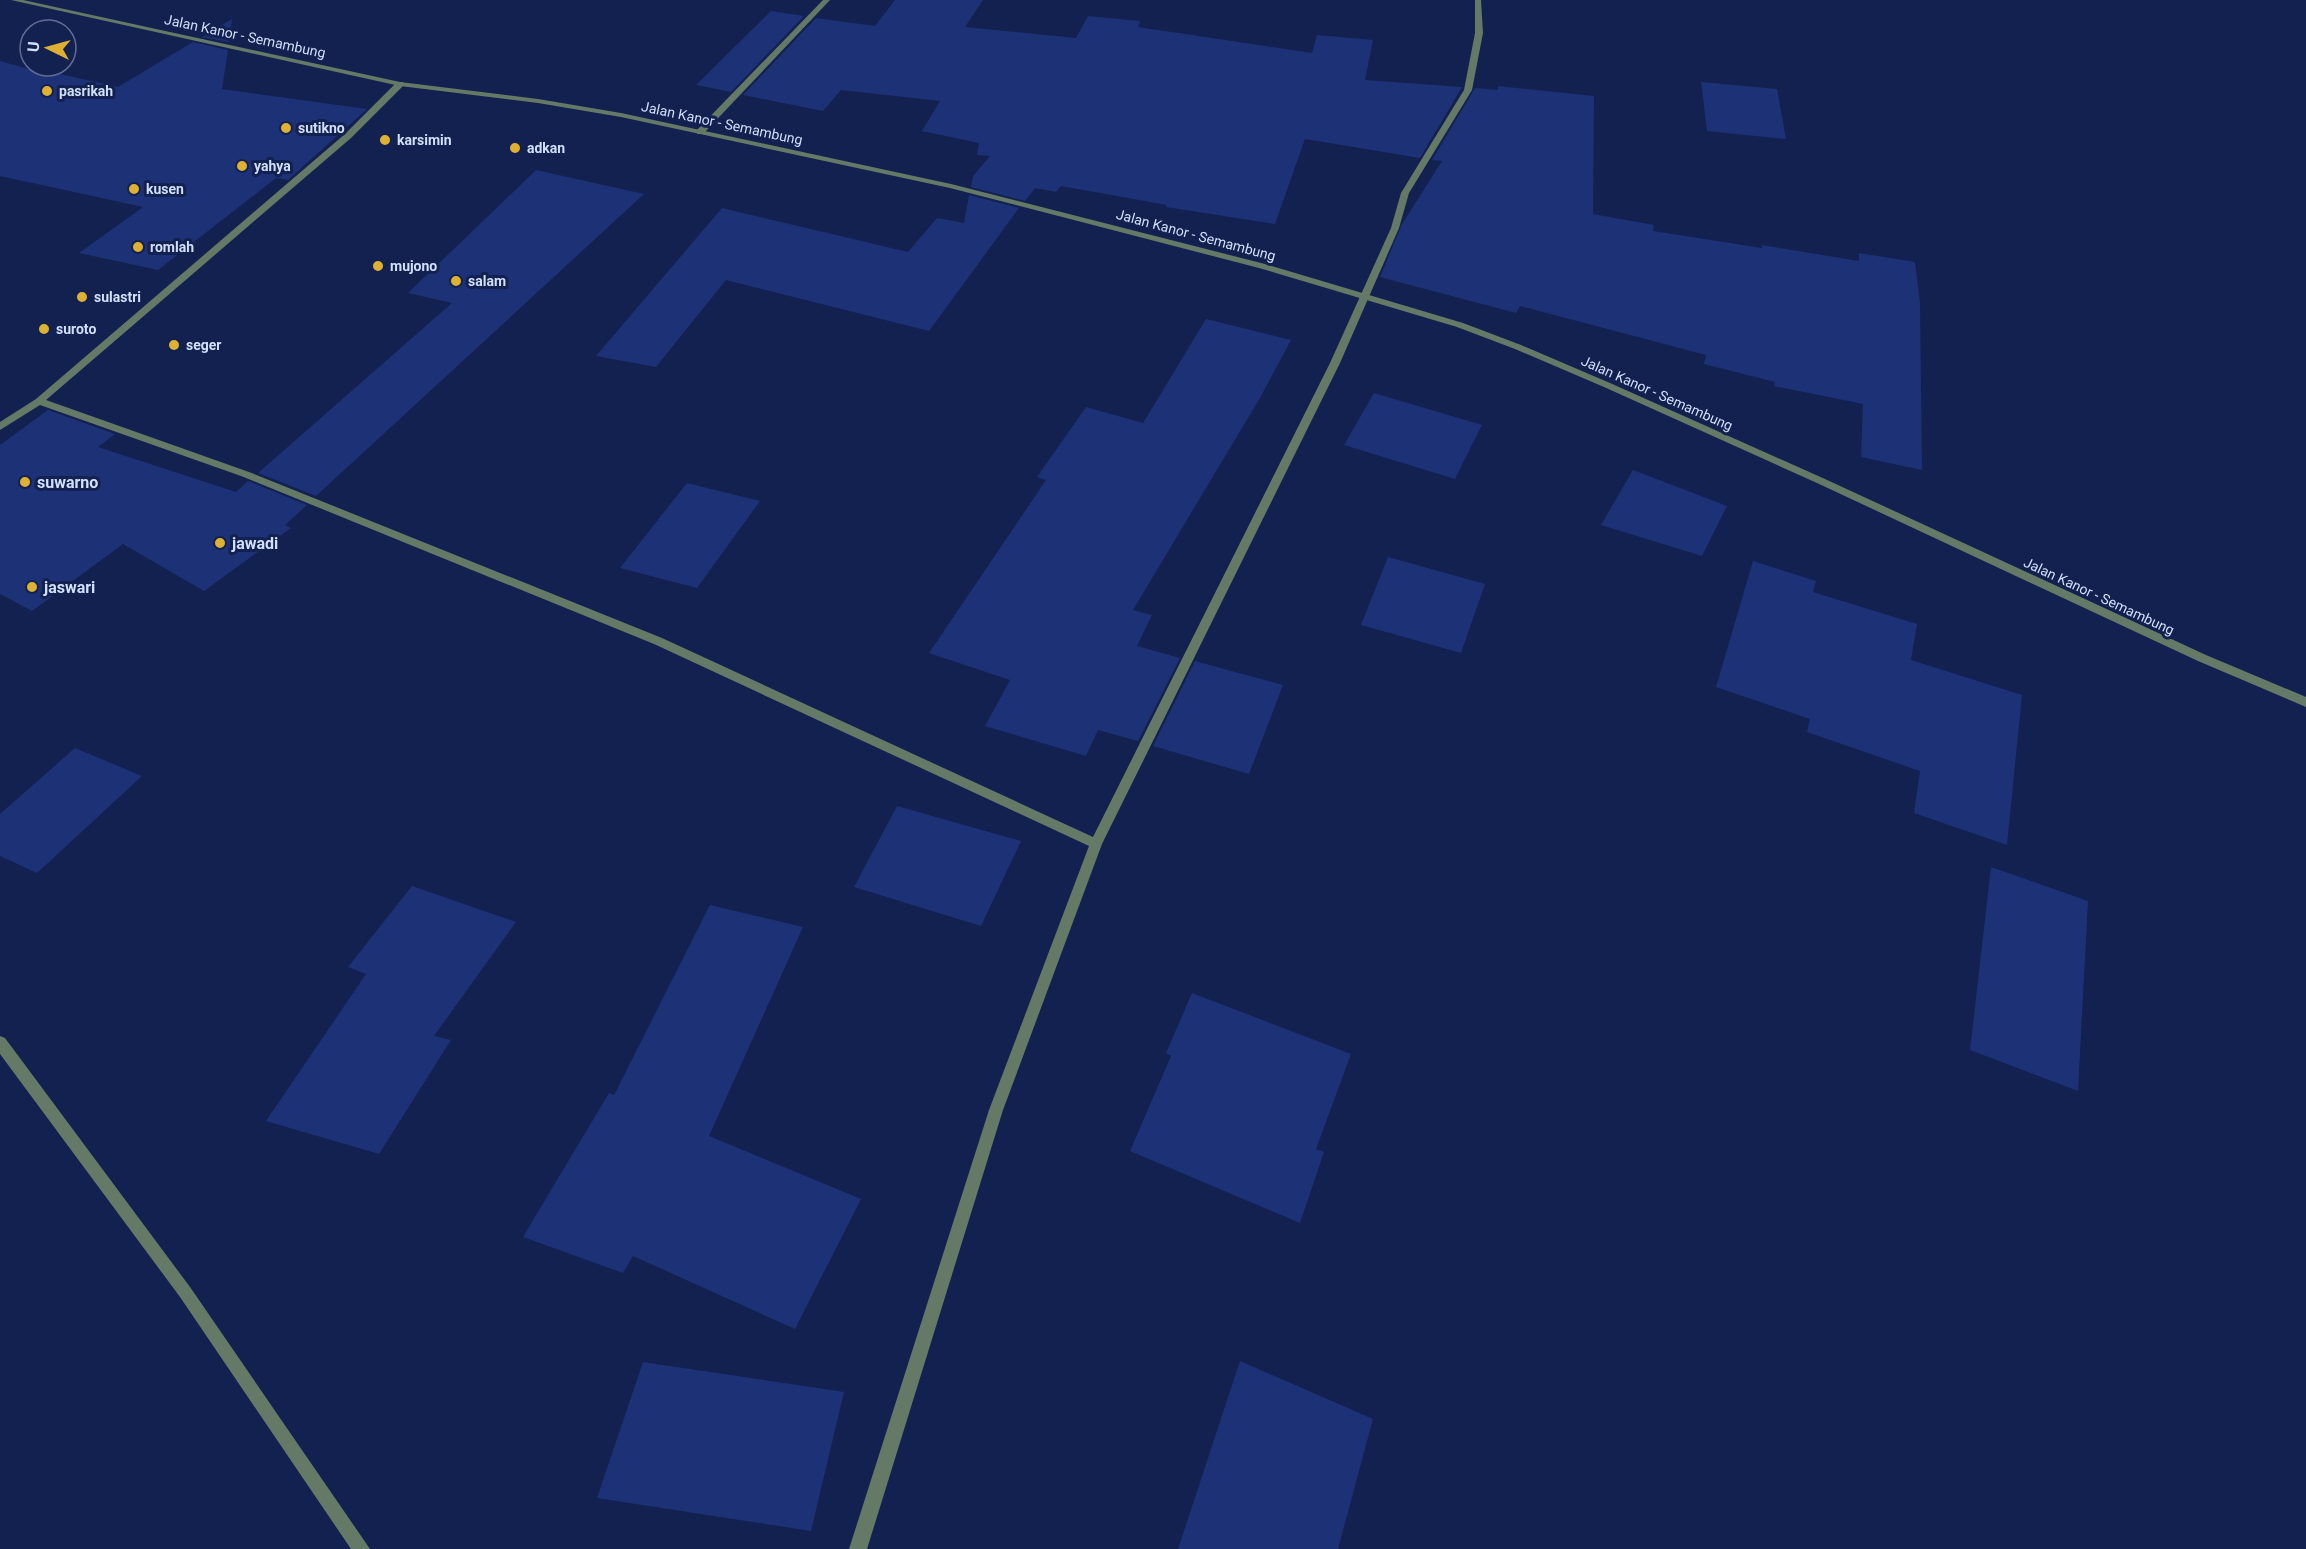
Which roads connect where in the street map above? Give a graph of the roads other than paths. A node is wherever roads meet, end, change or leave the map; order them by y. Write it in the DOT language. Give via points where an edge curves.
graph roads {
  1 [pos="14,0"];
  2 [pos="827,0"];
  3 [pos="1478,0"];
  4 [pos="400,84"];
  5 [pos="700,132"];
  6 [pos="1366,297"];
  7 [pos="39,400"];
  8 [pos="0,427"];
  9 [pos="2306,702"];
  10 [pos="1096,844"];
  11 [pos="0,1043"];
  12 [pos="361,1549"];
  13 [pos="858,1549"];
  1 -- 4 [label="street, Jalan Kanor - Semambung"];
  2 -- 5 [label="street"];
  3 -- 6 [label="street" via="1479,33 1468,90 1405,193"];
  4 -- 5 [label="street, Jalan Kanor - Semambung" via="538,101"];
  4 -- 7 [label="street" via="348,135"];
  5 -- 6 [label="street, Jalan Kanor - Semambung" via="951,186 1262,266"];
  6 -- 9 [label="street, Jalan Kanor - Semambung" via="1460,325 1597,381"];
  6 -- 10 [label="street"];
  7 -- 8 [label="street"];
  7 -- 10 [label="street" via="245,474 658,641"];
  10 -- 13 [label="street" via="996,1110"];
  11 -- 12 [label="street" via="185,1292"];
}
